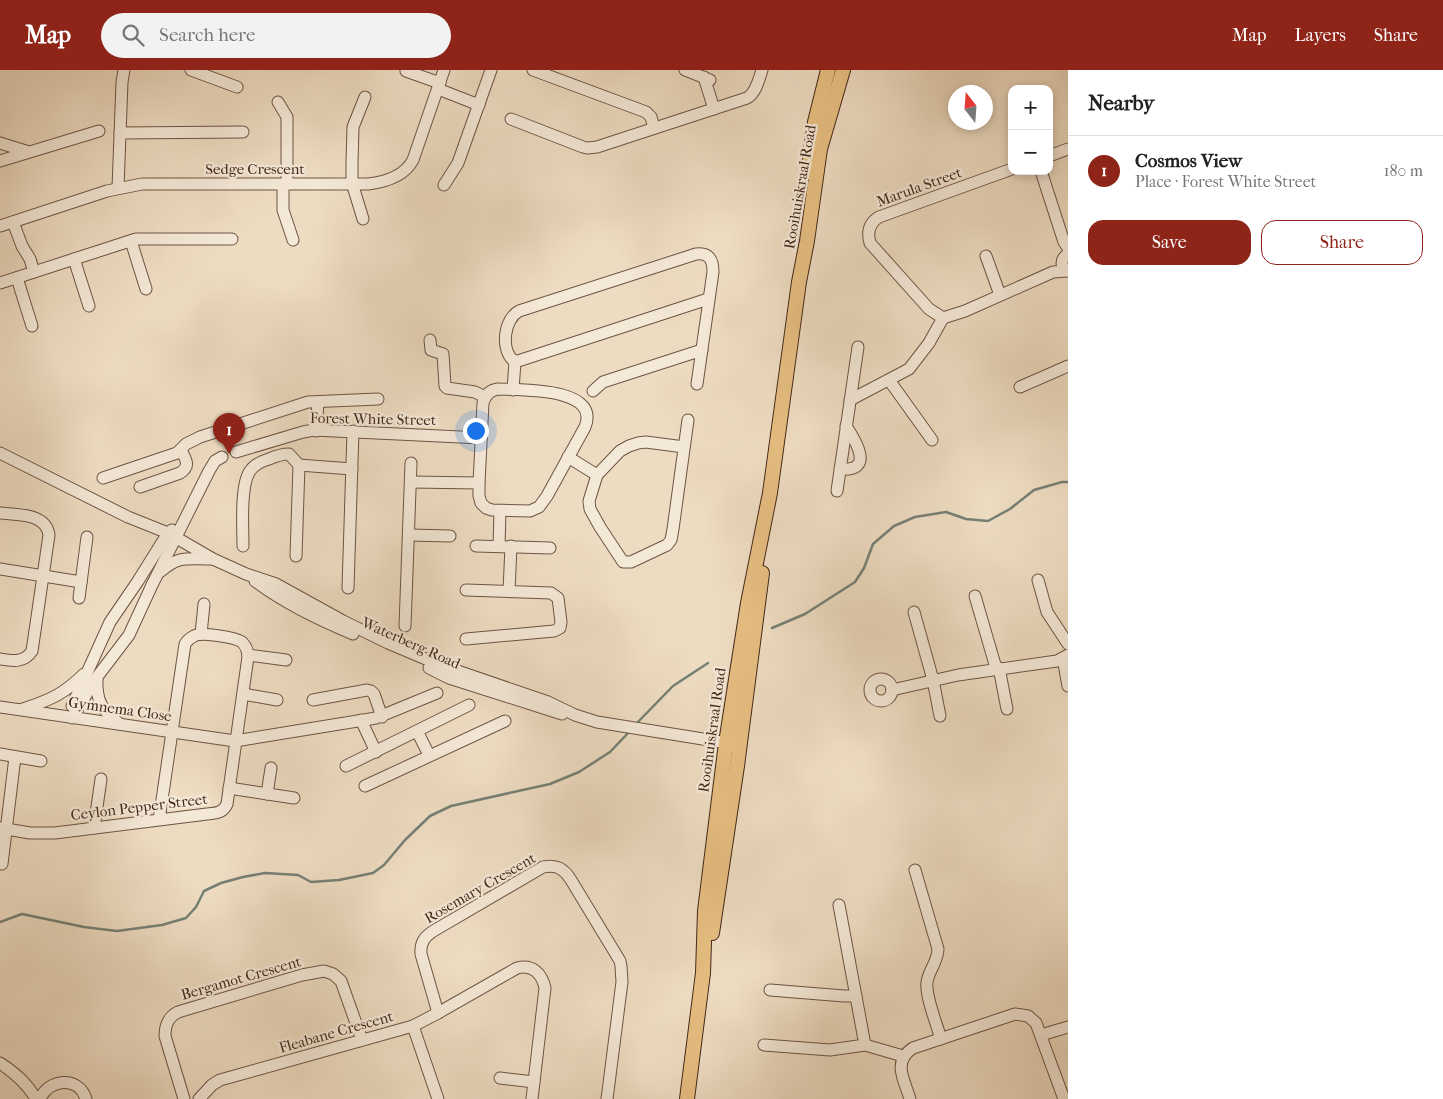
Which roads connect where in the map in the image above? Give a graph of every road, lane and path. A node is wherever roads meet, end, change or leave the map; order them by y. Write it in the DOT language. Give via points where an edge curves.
graph roads {
  1 [pos="124,70"];
  2 [pos="190,70"];
  3 [pos="444,70"];
  4 [pos="491,70"];
  5 [pos="532,70"];
  6 [pos="685,70"];
  7 [pos="762,70"];
  8 [pos="828,70"];
  9 [pos="843,70"];
  10 [pos="406,71"];
  11 [pos="439,86"];
  12 [pos="237,87"];
  13 [pos="365,97"];
  14 [pos="278,102"];
  15 [pos="479,105"];
  16 [pos="714,109"];
  17 [pos="511,119"];
  18 [pos="654,128"];
  19 [pos="99,131"];
  20 [pos="243,132"];
  21 [pos="120,133"];
  22 [pos="0,143"];
  23 [pos="1068,150"];
  24 [pos="29,152"];
  25 [pos="1053,155"];
  26 [pos="0,161"];
  27 [pos="1008,171"];
  28 [pos="1042,175"];
  29 [pos="352,183"];
  30 [pos="285,184"];
  31 [pos="444,185"];
  32 [pos="118,188"];
  33 [pos="364,219"];
  34 [pos="13,222"];
  35 [pos="0,226"];
  36 [pos="232,239"];
  37 [pos="293,240"];
  38 [pos="131,241"];
  39 [pos="986,256"];
  40 [pos="1066,258"];
  41 [pos="74,259"];
  42 [pos="34,272"];
  43 [pos="17,278"];
  44 [pos="799,282"];
  45 [pos="0,283"];
  46 [pos="146,289"];
  47 [pos="1000,295"];
  48 [pos="708,299"];
  49 [pos="89,306"];
  50 [pos="943,318"];
  51 [pos="32,326"];
  52 [pos="430,340"];
  53 [pos="858,347"];
  54 [pos="702,350"];
  55 [pos="515,361"];
  56 [pos="1068,366"];
  57 [pos="889,380"];
  58 [pos="697,384"];
  59 [pos="1020,387"];
  60 [pos="513,390"];
  61 [pos="593,391"];
  62 [pos="485,397"];
  63 [pos="378,399"];
  64 [pos="850,400"];
  65 [pos="318,402"];
  66 [pos="688,420"];
  67 [pos="846,426"];
  68 [pos="316,431"];
  69 [pos="353,432"];
  70 [pos="481,438"];
  71 [pos="932,440"];
  72 [pos="684,447"];
  73 [pos="181,450"];
  74 [pos="236,452"];
  75 [pos="0,453"];
  76 [pos="222,457"];
  77 [pos="568,457"];
  78 [pos="412,463"];
  79 [pos="299,465"];
  80 [pos="352,469"];
  81 [pos="840,469"];
  82 [pos="596,475"];
  83 [pos="103,478"];
  84 [pos="411,482"];
  85 [pos="479,483"];
  86 [pos="140,487"];
  87 [pos="837,491"];
  88 [pos="770,493"];
  89 [pos="500,511"];
  90 [pos="0,513"];
  91 [pos="409,534"];
  92 [pos="172,535"];
  93 [pos="450,536"];
  94 [pos="87,537"];
  95 [pos="243,546"];
  96 [pos="476,546"];
  97 [pos="505,546"];
  98 [pos="550,548"];
  99 [pos="296,556"];
  100 [pos="213,559"];
  101 [pos="0,570"];
  102 [pos="159,573"];
  103 [pos="44,576"];
  104 [pos="1038,580"];
  105 [pos="81,582"];
  106 [pos="348,588"];
  107 [pos="466,590"];
  108 [pos="509,591"];
  109 [pos="975,596"];
  110 [pos="79,598"];
  111 [pos="123,603"];
  112 [pos="204,604"];
  113 [pos="140,611"];
  114 [pos="914,612"];
  115 [pos="405,626"];
  116 [pos="201,634"];
  117 [pos="466,639"];
  118 [pos="1068,644"];
  119 [pos="248,655"];
  120 [pos="1065,657"];
  121 [pos="0,659"];
  122 [pos="286,660"];
  123 [pos="998,668"];
  124 [pos="93,673"];
  125 [pos="933,680"];
  126 [pos="1068,686"];
  127 [pos="892,690"];
  128 [pos="437,693"];
  129 [pos="243,694"];
  130 [pos="277,700"];
  131 [pos="314,700"];
  132 [pos="469,705"];
  133 [pos="0,707"];
  134 [pos="1007,709"];
  135 [pos="19,710"];
  136 [pos="940,716"];
  137 [pos="69,717"];
  138 [pos="382,717"];
  139 [pos="361,720"];
  140 [pos="505,721"];
  141 [pos="121,725"];
  142 [pos="417,731"];
  143 [pos="172,732"];
  144 [pos="235,741"];
  145 [pos="726,743"];
  146 [pos="740,745"];
  147 [pos="376,752"];
  148 [pos="0,754"];
  149 [pos="429,756"];
  150 [pos="15,757"];
  151 [pos="41,760"];
  152 [pos="346,766"];
  153 [pos="271,768"];
  154 [pos="101,779"];
  155 [pos="364,786"];
  156 [pos="229,788"];
  157 [pos="267,794"];
  158 [pos="294,798"];
  159 [pos="159,820"];
  160 [pos="94,828"];
  161 [pos="3,829"];
  162 [pos="2,864"];
  163 [pos="915,870"];
  164 [pos="838,905"];
  165 [pos="703,973"];
  166 [pos="770,990"];
  167 [pos="856,996"];
  168 [pos="438,1013"];
  169 [pos="413,1026"];
  170 [pos="1068,1027"];
  171 [pos="1041,1035"];
  172 [pos="941,1038"];
  173 [pos="362,1040"];
  174 [pos="764,1045"];
  175 [pos="864,1045"];
  176 [pos="903,1056"];
  177 [pos="0,1063"];
  178 [pos="18,1076"];
  179 [pos="500,1078"];
  180 [pos="534,1082"];
  181 [pos="50,1086"];
  182 [pos="36,1099"];
  183 [pos="40,1099"];
  184 [pos="86,1099"];
  185 [pos="184,1099"];
  186 [pos="199,1099"];
  187 [pos="438,1099"];
  188 [pos="532,1099"];
  189 [pos="607,1099"];
  190 [pos="687,1099"];
  191 [pos="910,1099"];
  192 [pos="1064,1099"];
  1 -- 21 [label="street"];
  2 -- 12 [label="street"];
  3 -- 11 [label="street, Sedge Crescent"];
  4 -- 15 [label="street"];
  5 -- 18 [label="street" via="646,112"];
  6 -- 16 [label="street" via="707,79"];
  7 -- 16 [label="street" via="751,96"];
  8 -- 44 [label="main road, Rooihuiskraal Road" via="811,146"];
  9 -- 44 [label="main road, Rooihuiskraal Road" via="820,149"];
  10 -- 11 [label="street"];
  11 -- 15 [label="street"];
  11 -- 29 [label="street, Sedge Crescent" via="408,168 382,182"];
  13 -- 29 [label="street" via="352,129"];
  14 -- 30 [label="street" via="286,117"];
  15 -- 31 [label="street" via="458,163"];
  16 -- 18 [label="street"];
  17 -- 18 [label="street" via="587,148"];
  19 -- 24 [label="street"];
  20 -- 21 [label="street"];
  21 -- 32 [label="street"];
  22 -- 24 [label="street"];
  23 -- 25 [label="street"];
  24 -- 26 [label="street"];
  27 -- 50 [label="street, Marula Street" via="879,217 870,226 869,240 875,250 930,309"];
  28 -- 40 [label="street"];
  29 -- 30 [label="street, Sedge Crescent"];
  29 -- 33 [label="street"];
  30 -- 32 [label="street, Sedge Crescent" via="146,184"];
  30 -- 37 [label="street" via="283,213"];
  32 -- 34 [label="street, Sedge Crescent"];
  34 -- 35 [label="street, Sedge Crescent"];
  34 -- 42 [label="street"];
  36 -- 38 [label="street" via="147,238"];
  38 -- 41 [label="street"];
  38 -- 46 [label="street"];
  39 -- 47 [label="street"];
  40 -- 47 [label="street" via="1053,272"];
  41 -- 42 [label="street"];
  41 -- 49 [label="street"];
  42 -- 43 [label="street"];
  43 -- 45 [label="street"];
  43 -- 51 [label="street"];
  44 -- 88 [label="main road, Rooihuiskraal Road"];
  47 -- 50 [label="street" via="955,316"];
  48 -- 54 [label="street"];
  48 -- 55 [label="street"];
  48 -- 55 [label="street" via="712,261 706,254 696,254 516,312 510,319 505,338 509,357"];
  50 -- 57 [label="street" via="911,367"];
  52 -- 62 [label="street" via="431,350 443,354 445,386"];
  53 -- 64 [label="street"];
  54 -- 58 [label="street"];
  54 -- 61 [label="street" via="603,382"];
  55 -- 60 [label="street"];
  56 -- 59 [label="street"];
  57 -- 64 [label="street"];
  57 -- 71 [label="street"];
  60 -- 62 [label="street" via="495,389"];
  60 -- 77 [label="street" via="559,393 585,409 586,424"];
  62 -- 70 [label="street"];
  63 -- 65 [label="street"];
  64 -- 67 [label="street"];
  65 -- 68 [label="street"];
  65 -- 73 [label="street" via="308,402 200,437"];
  66 -- 72 [label="street"];
  67 -- 81 [label="street"];
  67 -- 81 [label="street" via="859,449 860,460 853,468"];
  68 -- 69 [label="street, Forest White Street"];
  68 -- 74 [label="street, Forest White Street"];
  69 -- 70 [label="street, Forest White Street"];
  69 -- 80 [label="street"];
  70 -- 85 [label="street"];
  72 -- 82 [label="street" via="638,443 623,450"];
  72 -- 82 [label="street" via="670,542 628,562 619,558 590,509"];
  73 -- 83 [label="street"];
  73 -- 86 [label="street" via="187,464 185,470"];
  75 -- 92 [label="street, Waterberg Road" via="128,517"];
  76 -- 92 [label="street" via="215,461 184,520"];
  77 -- 82 [label="street"];
  77 -- 89 [label="street" via="537,509 530,512"];
  78 -- 84 [label="street"];
  79 -- 80 [label="street"];
  79 -- 95 [label="street" via="286,454 260,463 249,472 244,485"];
  79 -- 99 [label="street"];
  80 -- 106 [label="street"];
  81 -- 87 [label="street"];
  84 -- 85 [label="street"];
  84 -- 91 [label="street"];
  85 -- 89 [label="street" via="481,503 486,508"];
  88 -- 145 [label="main road, Rooihuiskraal Road" via="748,603"];
  88 -- 146 [label="main road, Rooihuiskraal Road" via="769,526"];
  89 -- 97 [label="street"];
  90 -- 103 [label="street" via="36,518 47,526 49,535"];
  91 -- 93 [label="street"];
  91 -- 115 [label="street"];
  92 -- 100 [label="street, Waterberg Road"];
  92 -- 102 [label="street"];
  92 -- 111 [label="street"];
  94 -- 105 [label="street"];
  96 -- 97 [label="street"];
  97 -- 98 [label="street"];
  97 -- 108 [label="street"];
  100 -- 102 [label="street" via="176,560"];
  100 -- 145 [label="street, Waterberg Road" via="276,584 416,656 548,702 575,715 618,727"];
  101 -- 103 [label="street"];
  102 -- 113 [label="street"];
  103 -- 105 [label="street"];
  103 -- 121 [label="street" via="32,651 19,660"];
  104 -- 118 [label="street" via="1047,612"];
  105 -- 110 [label="street"];
  107 -- 108 [label="street"];
  108 -- 117 [label="street" via="555,595 559,602 561,625 558,630"];
  109 -- 123 [label="street"];
  111 -- 113 [label="street"];
  111 -- 124 [label="street" via="110,622"];
  112 -- 116 [label="street"];
  113 -- 124 [label="street" via="129,635"];
  114 -- 125 [label="street"];
  116 -- 119 [label="street" via="238,640 246,646"];
  116 -- 143 [label="street" via="189,639 184,649"];
  119 -- 122 [label="street"];
  119 -- 129 [label="street, Ceylon Pepper Street"];
  120 -- 123 [label="street"];
  120 -- 126 [label="street"];
  123 -- 125 [label="street"];
  123 -- 134 [label="street"];
  124 -- 135 [label="street" via="56,697"];
  124 -- 137 [label="street"];
  124 -- 141 [label="street" via="100,703"];
  125 -- 127 [label="street"];
  125 -- 136 [label="street"];
  128 -- 138 [label="street, Gymnema Close"];
  129 -- 130 [label="street"];
  129 -- 144 [label="street, Ceylon Pepper Street"];
  131 -- 138 [label="street" via="371,691"];
  132 -- 142 [label="street"];
  133 -- 135 [label="street, Gymnema Close"];
  135 -- 137 [label="street, Gymnema Close"];
  137 -- 141 [label="street, Gymnema Close"];
  138 -- 139 [label="street, Gymnema Close"];
  139 -- 144 [label="street, Gymnema Close"];
  139 -- 147 [label="street"];
  140 -- 149 [label="street"];
  141 -- 143 [label="street, Gymnema Close"];
  142 -- 147 [label="street"];
  142 -- 149 [label="street"];
  143 -- 144 [label="street, Gymnema Close"];
  143 -- 159 [label="street"];
  144 -- 156 [label="street, Ceylon Pepper Street"];
  145 -- 146 [label="street, Waterberg Road"];
  145 -- 165 [label="main road, Rooihuiskraal Road" via="705,910"];
  146 -- 165 [label="main road, Rooihuiskraal Road" via="726,848"];
  147 -- 152 [label="street"];
  148 -- 150 [label="street"];
  149 -- 155 [label="street"];
  150 -- 151 [label="street"];
  150 -- 161 [label="street"];
  153 -- 157 [label="street"];
  154 -- 160 [label="street"];
  156 -- 157 [label="street"];
  156 -- 159 [label="street, Ceylon Pepper Street" via="227,804 220,812"];
  157 -- 158 [label="street"];
  159 -- 160 [label="street, Ceylon Pepper Street"];
  160 -- 161 [label="street, Ceylon Pepper Street" via="42,834"];
  161 -- 162 [label="street"];
  163 -- 172 [label="street" via="938,949 927,986"];
  164 -- 167 [label="street"];
  165 -- 190 [label="main road, Rooihuiskraal Road"];
  166 -- 167 [label="street"];
  167 -- 175 [label="street"];
  168 -- 169 [label="street"];
  168 -- 180 [label="street" via="517,968 536,970 545,988"];
  168 -- 189 [label="street, Rosemary Crescent" via="421,954 421,945 426,937 543,867 560,868 571,880 620,961 622,982"];
  169 -- 173 [label="street, Fleabane Crescent"];
  169 -- 187 [label="street, Fleabane Crescent"];
  170 -- 171 [label="street"];
  171 -- 172 [label="street" via="1032,1019 1016,1014"];
  171 -- 192 [label="street"];
  172 -- 176 [label="street" via="913,1048"];
  173 -- 185 [label="street, Bergamot Crescent" via="341,981 324,971 178,1012 168,1020 165,1036"];
  173 -- 186 [label="street, Fleabane Crescent" via="220,1080"];
  174 -- 175 [label="street" via="830,1050"];
  175 -- 176 [label="street"];
  176 -- 191 [label="street" via="901,1067"];
  177 -- 178 [label="street"];
  178 -- 181 [label="street" via="31,1083"];
  178 -- 182 [label="street"];
  179 -- 180 [label="street"];
  180 -- 188 [label="street"];
  181 -- 183 [label="street"];
  181 -- 184 [label="street" via="66,1082 73,1084"];
}
